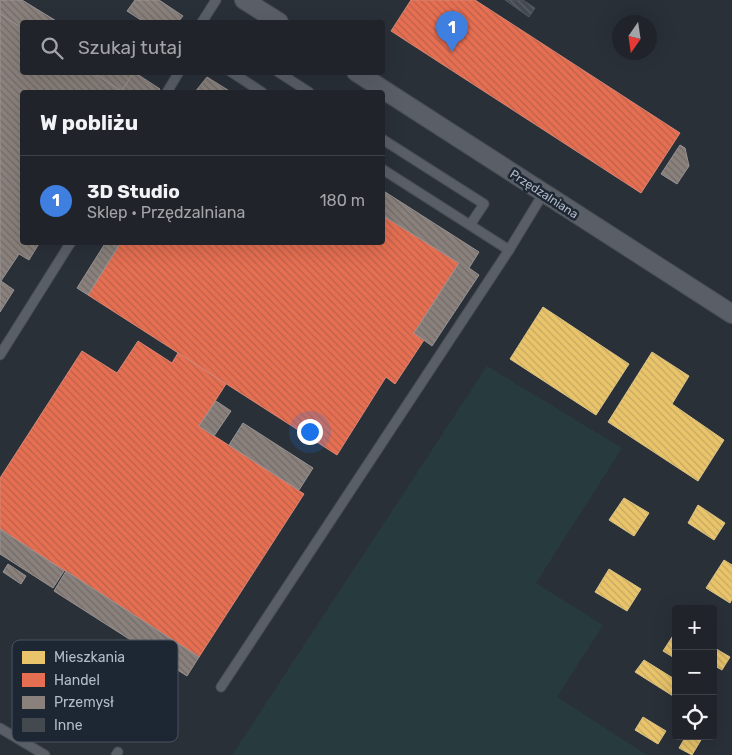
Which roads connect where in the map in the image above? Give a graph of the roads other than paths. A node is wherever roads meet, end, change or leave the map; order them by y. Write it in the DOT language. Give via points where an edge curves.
graph roads {
  1 [pos="216,0"];
  2 [pos="244,0"];
  3 [pos="203,20"];
  4 [pos="276,20"];
  5 [pos="177,75"];
  6 [pos="236,75"];
  7 [pos="283,75"];
  8 [pos="361,75"];
  9 [pos="168,90"];
  10 [pos="259,90"];
  11 [pos="307,90"];
  12 [pos="384,90"];
  13 [pos="385,91"];
  14 [pos="385,141"];
  15 [pos="385,171"];
  16 [pos="543,194"];
  17 [pos="470,225"];
  18 [pos="70,245"];
  19 [pos="509,250"];
  20 [pos="732,314"];
  21 [pos="0,354"];
  22 [pos="221,687"];
  23 [pos="0,728"];
  24 [pos="12,735"];
  25 [pos="23,742"];
  26 [pos="45,755"];
  1 -- 3 [label="lane"];
  2 -- 4 [label="street"];
  5 -- 9 [label="lane"];
  6 -- 10 [label="lane"];
  7 -- 11 [label="lane"];
  8 -- 12 [label="street, Przędzalniana"];
  13 -- 16 [label="street, Przędzalniana"];
  14 -- 17 [label="lane" via="484,204"];
  15 -- 17 [label="lane"];
  16 -- 19 [label="lane"];
  16 -- 20 [label="street, Przędzalniana"];
  17 -- 19 [label="lane"];
  18 -- 21 [label="lane"];
  19 -- 22 [label="lane"];
  23 -- 24 [label="lane"];
  25 -- 26 [label="lane"];
}
